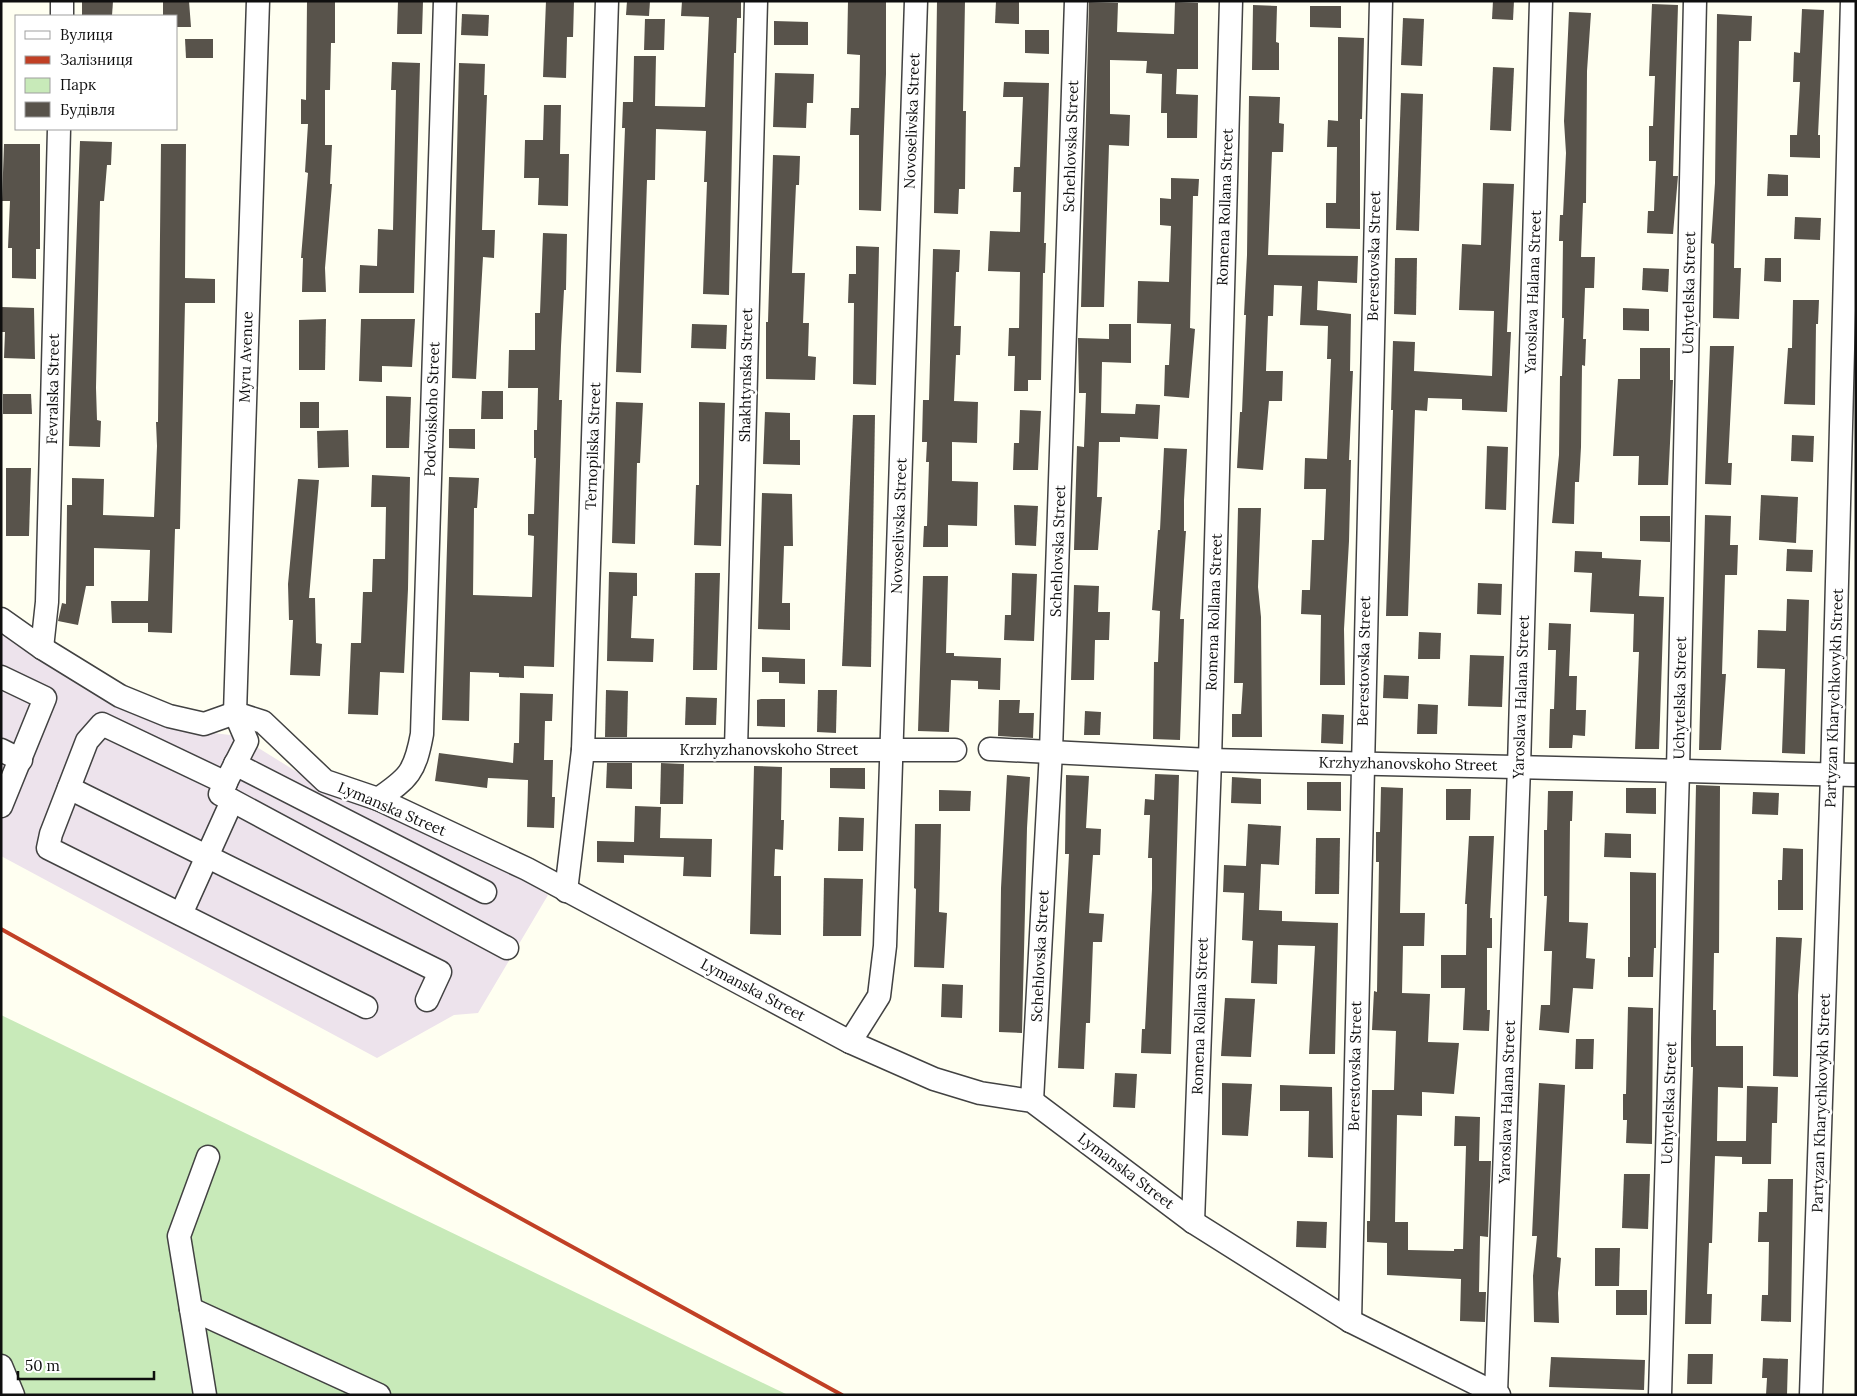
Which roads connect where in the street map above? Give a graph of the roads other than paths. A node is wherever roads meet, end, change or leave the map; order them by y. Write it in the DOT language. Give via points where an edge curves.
graph roads {
  1 [pos="62,1"];
  2 [pos="258,1"];
  3 [pos="445,1"];
  4 [pos="607,1"];
  5 [pos="756,1"];
  6 [pos="916,1"];
  7 [pos="1076,1"];
  8 [pos="1231,1"];
  9 [pos="1381,1"];
  10 [pos="1541,1"];
  11 [pos="1695,1"];
  12 [pos="1852,1"];
  13 [pos="62,15"];
  14 [pos="59,130"];
  15 [pos="1,619"];
  16 [pos="42,648"];
  17 [pos="1,677"];
  18 [pos="235,713"];
  19 [pos="736,749"];
  20 [pos="990,749"];
  21 [pos="1,750"];
  22 [pos="583,750"];
  23 [pos="892,750"];
  24 [pos="955,750"];
  25 [pos="1051,751"];
  26 [pos="21,760"];
  27 [pos="1210,760"];
  28 [pos="1362,763"];
  29 [pos="1519,767"];
  30 [pos="1678,770"];
  31 [pos="1832,775"];
  32 [pos="1856,775"];
  33 [pos="231,783"];
  34 [pos="69,788"];
  35 [pos="378,799"];
  36 [pos="1,806"];
  37 [pos="207,856"];
  38 [pos="566,890"];
  39 [pos="485,892"];
  40 [pos="180,914"];
  41 [pos="507,948"];
  42 [pos="427,1000"];
  43 [pos="366,1007"];
  44 [pos="850,1042"];
  45 [pos="1032,1101"];
  46 [pos="208,1157"];
  47 [pos="1193,1222"];
  48 [pos="191,1309"];
  49 [pos="1350,1321"];
  50 [pos="1,1366"];
  51 [pos="1497,1394"];
  52 [pos="13,1395"];
  53 [pos="205,1395"];
  54 [pos="379,1395"];
  55 [pos="1660,1395"];
  56 [pos="1811,1395"];
  1 -- 13 [label="street"];
  2 -- 18 [label="street, Myru Avenue"];
  3 -- 35 [label="street, Podvoiskoho Street" via="422,734 418,759 405,780"];
  4 -- 22 [label="street, Ternopilska Street"];
  5 -- 19 [label="street, Shakhtynska Street"];
  6 -- 23 [label="street, Novoselivska Street"];
  7 -- 25 [label="street, Schehlovska Street"];
  8 -- 27 [label="street, Romena Rollana Street"];
  9 -- 28 [label="street, Berestovska Street"];
  10 -- 29 [label="street, Yaroslava Halana Street"];
  11 -- 30 [label="street, Uchytelska Street"];
  12 -- 31 [label="street, Partyzan Kharychkovykh Street"];
  14 -- 16 [label="street, Fevralska Street" via="47,602"];
  15 -- 16 [label="street"];
  16 -- 18 [label="street" via="120,696 169,716 204,724"];
  17 -- 26 [label="street" via="46,698"];
  18 -- 33 [label="street" via="246,741"];
  18 -- 35 [label="street, Lymanska Street" via="263,722 325,781"];
  19 -- 22 [label="street, Krzhyzhanovskoho Street"];
  19 -- 23 [label="street, Krzhyzhanovskoho Street"];
  20 -- 25 [label="street, Krzhyzhanovskoho Street"];
  21 -- 26 [label="street"];
  22 -- 38 [label="street, Ternopilska Street"];
  23 -- 24 [label="street, Krzhyzhanovskoho Street"];
  23 -- 44 [label="street, Novoselivska Street" via="879,996"];
  25 -- 27 [label="street, Krzhyzhanovskoho Street"];
  25 -- 45 [label="street, Schehlovska Street"];
  26 -- 36 [label="street"];
  27 -- 28 [label="street, Krzhyzhanovskoho Street"];
  27 -- 47 [label="street, Romena Rollana Street"];
  28 -- 29 [label="street, Krzhyzhanovskoho Street"];
  28 -- 49 [label="street, Berestovska Street"];
  29 -- 30 [label="street, Krzhyzhanovskoho Street"];
  29 -- 51 [label="street, Yaroslava Halana Street"];
  30 -- 31 [label="street, Krzhyzhanovskoho Street"];
  30 -- 55 [label="street, Uchytelska Street"];
  31 -- 32 [label="street, Krzhyzhanovskoho Street"];
  31 -- 56 [label="street, Partyzan Kharychkovykh Street"];
  33 -- 34 [label="street" via="102,724 87,741"];
  33 -- 37 [label="street"];
  33 -- 39 [label="street"];
  33 -- 41 [label="street"];
  34 -- 37 [label="street"];
  34 -- 40 [label="street" via="48,848"];
  35 -- 38 [label="street, Lymanska Street"];
  37 -- 40 [label="street"];
  37 -- 42 [label="street" via="440,972"];
  38 -- 44 [label="street, Lymanska Street"];
  40 -- 43 [label="street"];
  44 -- 45 [label="street, Lymanska Street" via="934,1079 980,1093"];
  45 -- 47 [label="street, Lymanska Street"];
  46 -- 48 [label="street" via="179,1236"];
  47 -- 49 [label="street, Lymanska Street"];
  48 -- 53 [label="street"];
  48 -- 54 [label="street"];
  49 -- 51 [label="street, Lymanska Street"];
  50 -- 52 [label="street"];
}
